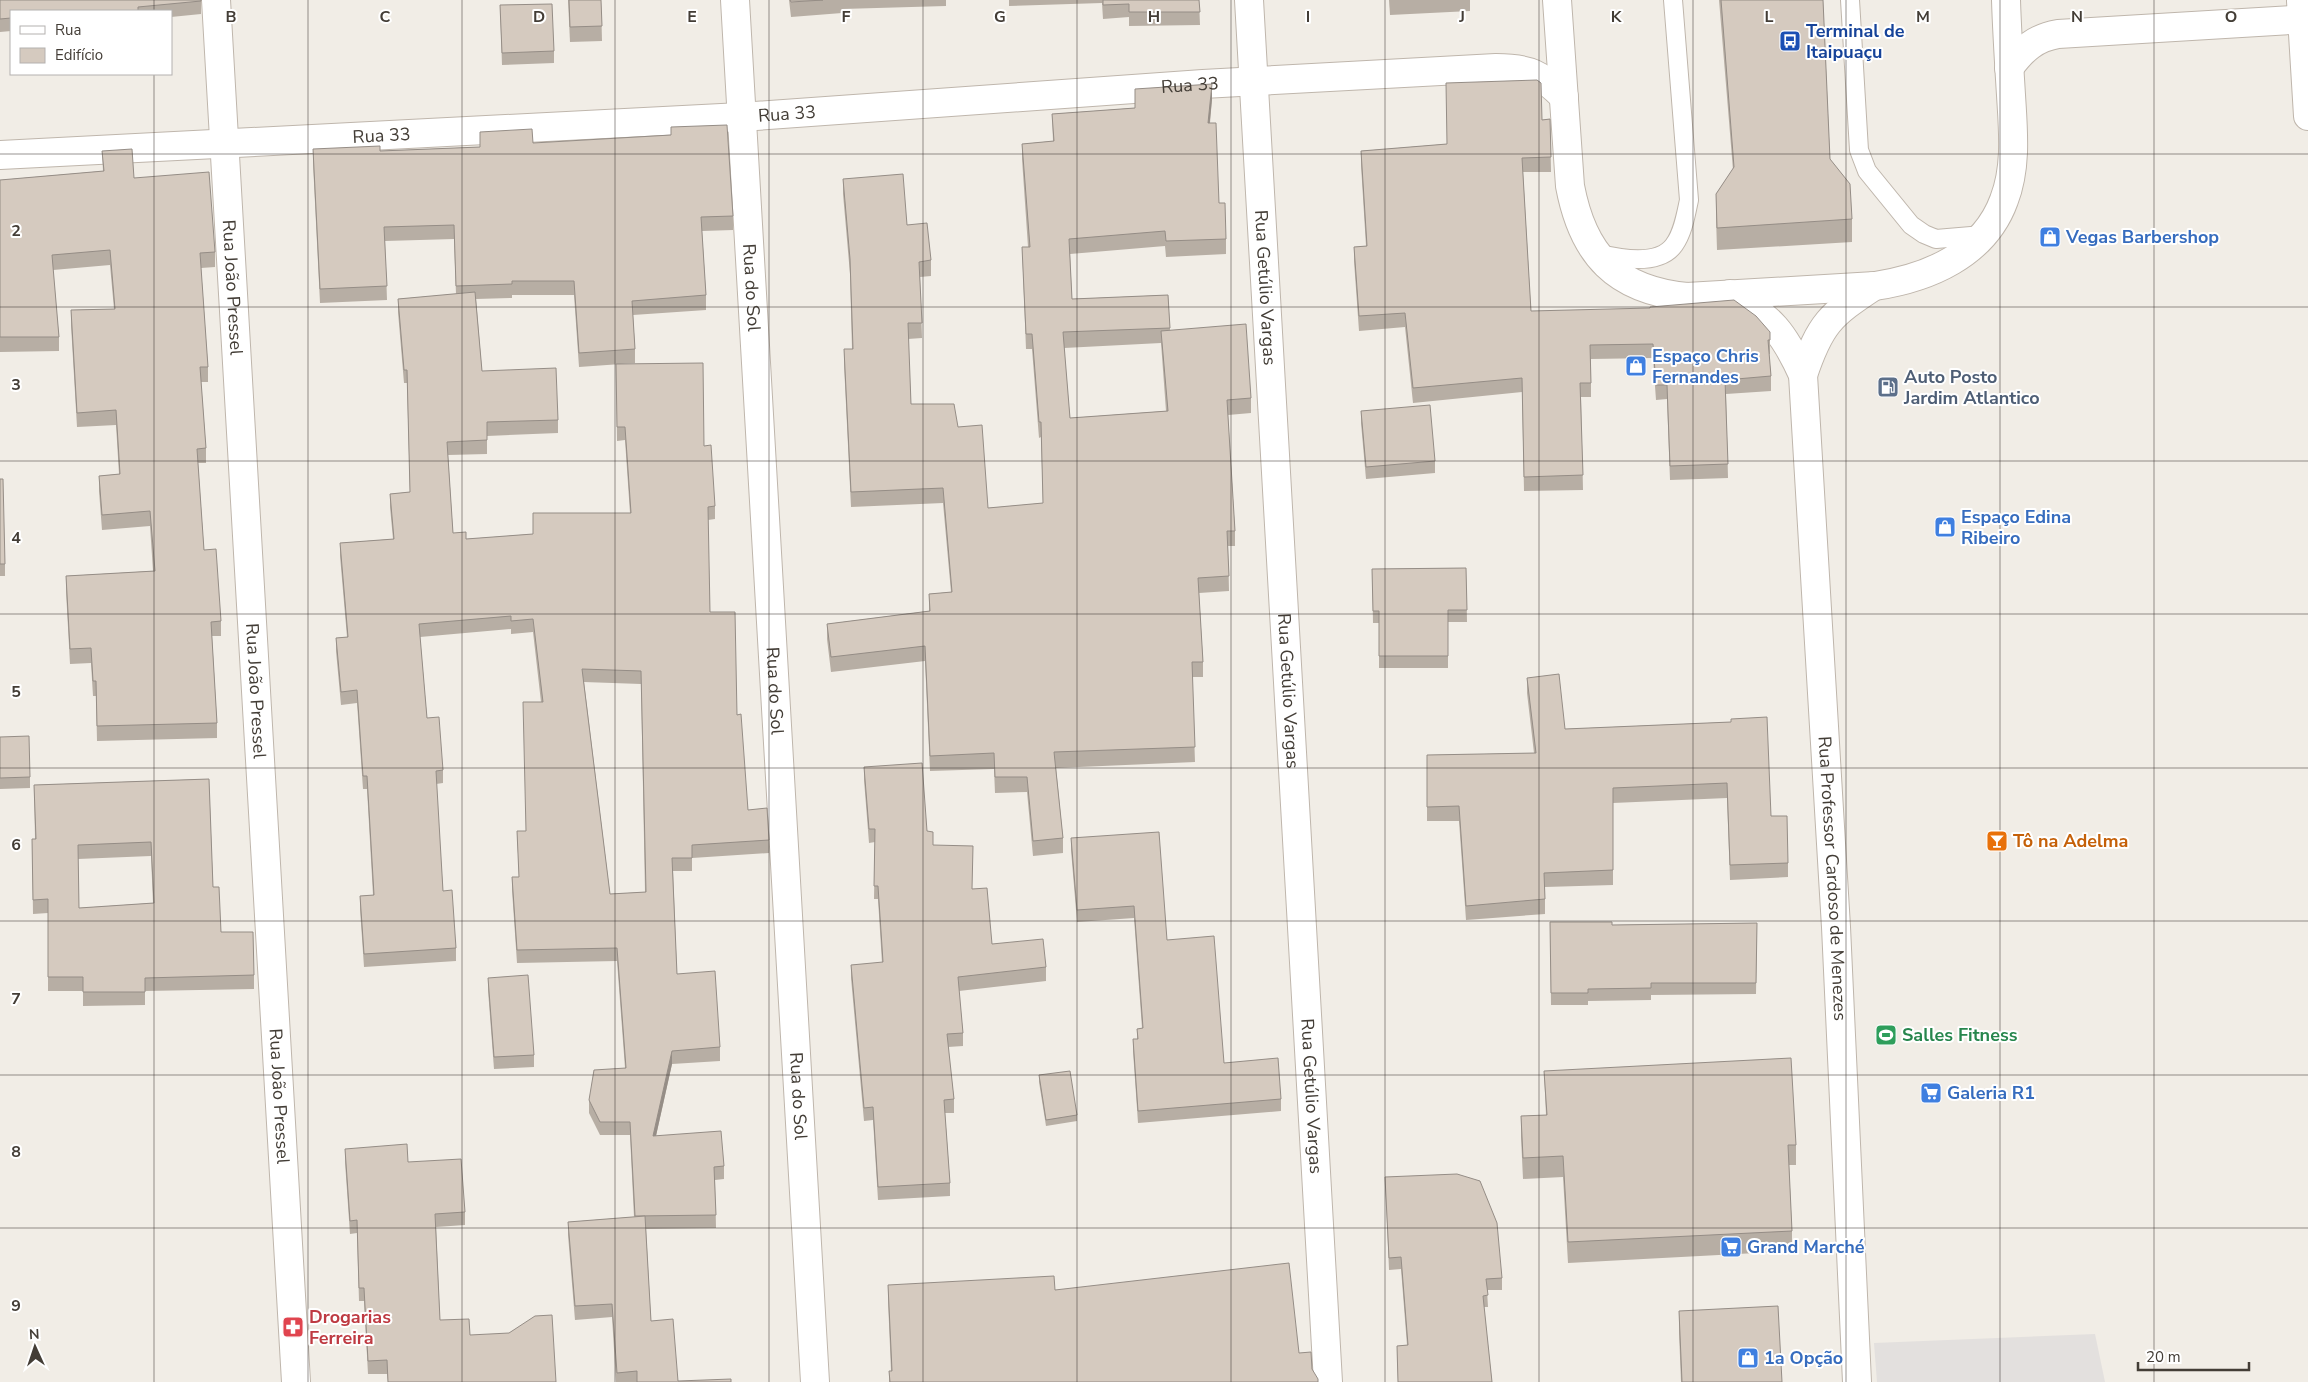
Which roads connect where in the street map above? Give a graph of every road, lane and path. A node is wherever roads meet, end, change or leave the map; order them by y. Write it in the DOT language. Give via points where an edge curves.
graph roads {
  1 [pos="216,0"];
  2 [pos="735,0"];
  3 [pos="1249,0"];
  4 [pos="1557,0"];
  5 [pos="1673,0"];
  6 [pos="1850,0"];
  7 [pos="2006,0"];
  8 [pos="2303,13"];
  9 [pos="2009,68"];
  10 [pos="1254,81"];
  11 [pos="1564,97"];
  12 [pos="2308,116"];
  13 [pos="741,117"];
  14 [pos="225,145"];
  15 [pos="0,155"];
  16 [pos="1983,236"];
  17 [pos="1597,253"];
  18 [pos="1875,286"];
  19 [pos="1730,294"];
  20 [pos="1803,375"];
  21 [pos="296,1382"];
  22 [pos="815,1382"];
  23 [pos="1328,1382"];
  24 [pos="1857,1382"];
  1 -- 14 [label="street, Rua João Pressel"];
  2 -- 13 [label="street, Rua do Sol"];
  3 -- 10 [label="street, Rua Getúlio Vargas"];
  4 -- 11 [label="street"];
  5 -- 17 [label="lane" via="1689,200 1686,217 1674,246 1658,256 1640,260"];
  6 -- 16 [label="lane" via="1858,150 1866,171 1911,225 1924,234 1936,238"];
  7 -- 9 [label="street"];
  8 -- 9 [label="street" via="2044,36 2020,52"];
  8 -- 12 [label="street"];
  9 -- 16 [label="street" via="2013,142 2010,176 2004,201"];
  10 -- 11 [label="street, Rua 33" via="1516,68 1533,72"];
  10 -- 13 [label="street, Rua 33"];
  10 -- 23 [label="street, Rua Getúlio Vargas"];
  11 -- 17 [label="street" via="1570,186 1575,212"];
  13 -- 14 [label="street, Rua 33"];
  13 -- 22 [label="street, Rua do Sol"];
  14 -- 15 [label="street, Rua 33"];
  14 -- 21 [label="street, Rua João Pressel"];
  16 -- 18 [label="street" via="1966,252 1925,275"];
  17 -- 19 [label="street" via="1629,282 1646,290 1687,297"];
  18 -- 19 [label="street"];
  18 -- 20 [label="street, Rua Professor Cardoso de Menezes" via="1845,305 1827,322 1813,345"];
  19 -- 20 [label="street, Rua Professor Cardoso de Menezes" via="1773,324 1790,346"];
  20 -- 24 [label="street, Rua Professor Cardoso de Menezes" via="1836,927"];
}
